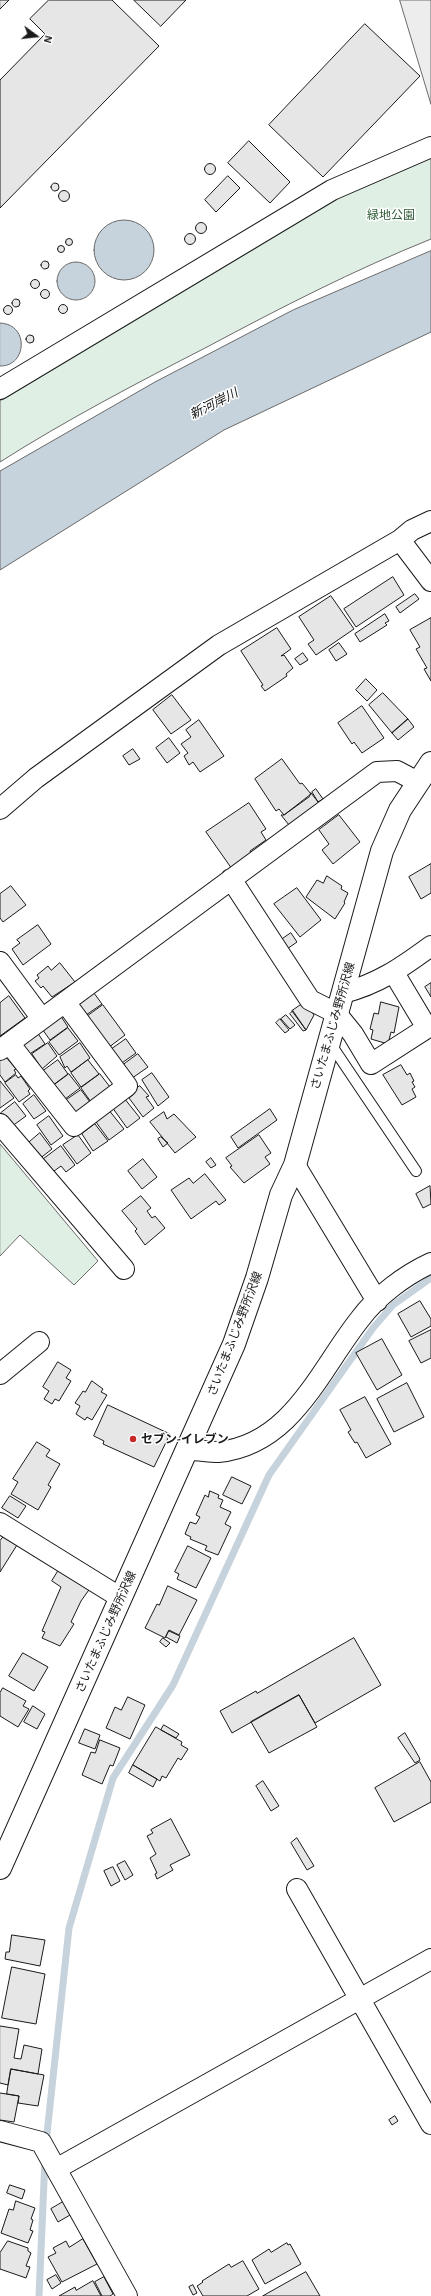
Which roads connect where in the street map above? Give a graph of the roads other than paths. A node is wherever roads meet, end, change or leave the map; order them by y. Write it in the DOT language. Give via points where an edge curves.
graph roads {
  1 [pos="431,147"];
  2 [pos="0,389"];
  3 [pos="431,521"];
  4 [pos="400,540"];
  5 [pos="431,581"];
  6 [pos="431,763"];
  7 [pos="418,782"];
  8 [pos="0,810"];
  9 [pos="232,879"];
  10 [pos="431,946"];
  11 [pos="0,962"];
  12 [pos="394,973"];
  13 [pos="65,1002"];
  14 [pos="339,1003"];
  15 [pos="42,1019"];
  16 [pos="329,1040"];
  17 [pos="5,1046"];
  18 [pos="0,1124"];
  19 [pos="295,1165"];
  20 [pos="416,1171"];
  21 [pos="431,1264"];
  22 [pos="124,1269"];
  23 [pos="377,1301"];
  24 [pos="39,1342"];
  25 [pos="0,1374"];
  26 [pos="188,1450"];
  27 [pos="0,1523"];
  28 [pos="121,1598"];
  29 [pos="0,1868"];
  30 [pos="297,1889"];
  31 [pos="431,1959"];
  32 [pos="361,1997"];
  33 [pos="431,2124"];
  34 [pos="0,2131"];
  35 [pos="56,2169"];
  36 [pos="127,2296"];
  1 -- 2 [label="street" via="332,190"];
  3 -- 4 [label="street" via="412,530"];
  4 -- 5 [label="street"];
  4 -- 8 [label="street" via="219,645 36,778"];
  6 -- 7 [label="main road, さいたまふじみ野所沢線"];
  7 -- 9 [label="street" via="397,771 377,772"];
  7 -- 14 [label="main road, さいたまふじみ野所沢線" via="400,810 382,850"];
  9 -- 13 [label="street"];
  9 -- 14 [label="street" via="310,1000"];
  10 -- 12 [label="street"];
  11 -- 15 [label="street"];
  12 -- 14 [label="street" via="362,988"];
  12 -- 14 [label="street" via="427,1028 371,1064 353,1034"];
  13 -- 15 [label="street"];
  13 -- 17 [label="street" via="127,1086 74,1126"];
  14 -- 16 [label="main road, さいたまふじみ野所沢線"];
  15 -- 17 [label="street"];
  16 -- 19 [label="main road, さいたまふじみ野所沢線"];
  16 -- 20 [label="lane"];
  18 -- 22 [label="street"];
  19 -- 23 [label="street"];
  19 -- 26 [label="main road, さいたまふじみ野所沢線" via="281,1195 257,1278 234,1344"];
  21 -- 23 [label="street" via="415,1271"];
  23 -- 26 [label="street" via="360,1318 301,1405 274,1430 240,1447 218,1452"];
  24 -- 25 [label="street"];
  26 -- 28 [label="main road, さいたまふじみ野所沢線"];
  27 -- 28 [label="street"];
  28 -- 29 [label="main road, さいたまふじみ野所沢線"];
  30 -- 32 [label="street"];
  31 -- 32 [label="street"];
  32 -- 33 [label="street"];
  32 -- 35 [label="street"];
  34 -- 35 [label="street" via="41,2142"];
  35 -- 36 [label="street"];
}
